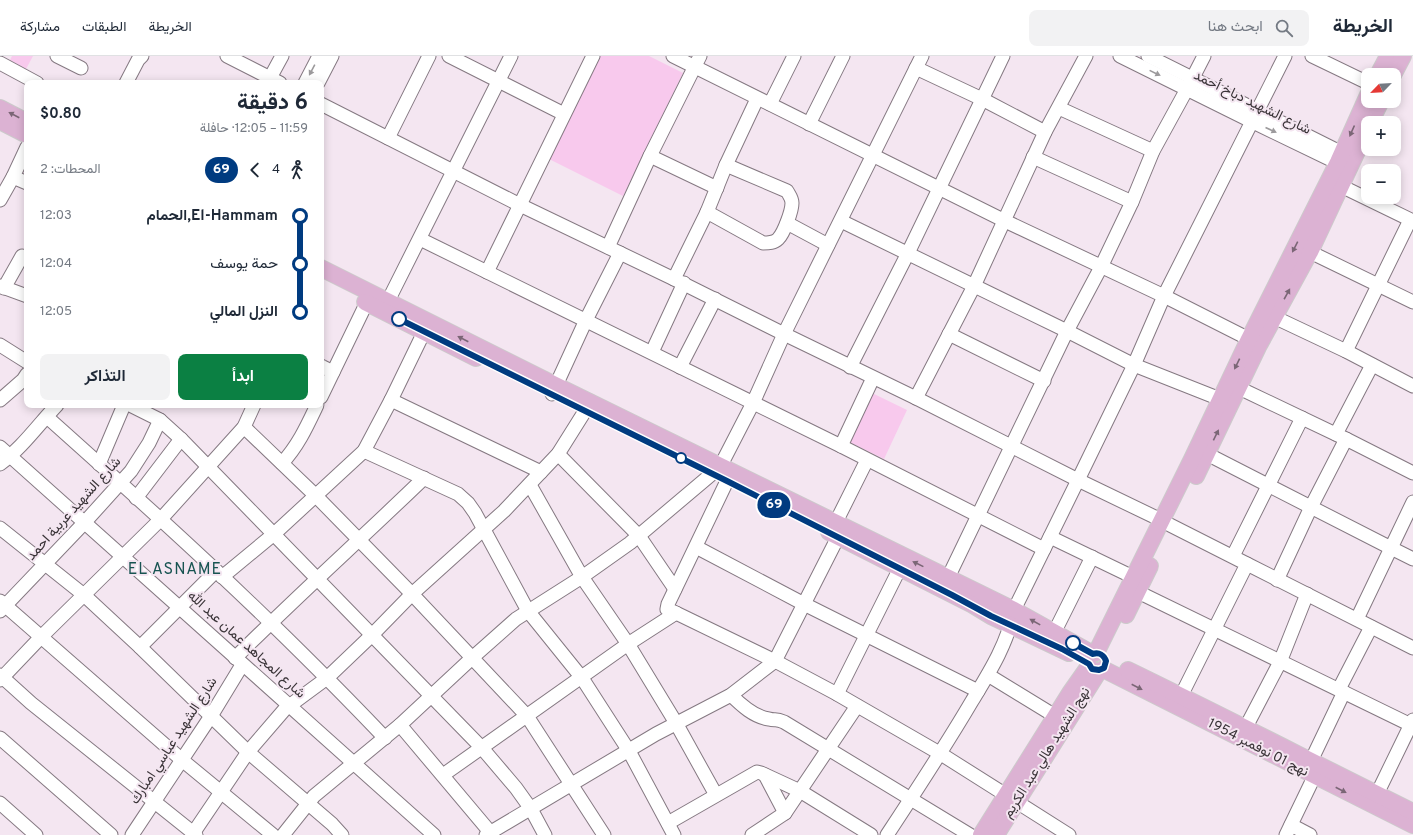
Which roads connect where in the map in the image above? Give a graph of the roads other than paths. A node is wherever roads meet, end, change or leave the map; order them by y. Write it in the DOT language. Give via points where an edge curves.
graph roads {
  1 [pos="57,56"];
  2 [pos="142,56"];
  3 [pos="227,56"];
  4 [pos="282,56"];
  5 [pos="319,56"];
  6 [pos="332,56"];
  7 [pos="429,56"];
  8 [pos="449,56"];
  9 [pos="511,56"];
  10 [pos="593,56"];
  11 [pos="673,56"];
  12 [pos="794,56"];
  13 [pos="843,56"];
  14 [pos="1003,56"];
  15 [pos="1086,56"];
  16 [pos="1120,56"];
  17 [pos="1148,56"];
  18 [pos="1204,56"];
  19 [pos="1285,56"];
  20 [pos="1312,56"];
  21 [pos="1388,56"];
  22 [pos="1403,56"];
  23 [pos="697,62"];
  24 [pos="919,62"];
  25 [pos="0,63"];
  26 [pos="81,68"];
  27 [pos="1382,68"];
  28 [pos="1397,68"];
  29 [pos="267,79"];
  30 [pos="31,80"];
  31 [pos="129,80"];
  32 [pos="307,80"];
  33 [pos="320,80"];
  34 [pos="1361,80"];
  35 [pos="499,81"];
  36 [pos="1190,84"];
  37 [pos="757,98"];
  38 [pos="982,99"];
  39 [pos="770,104"];
  40 [pos="324,106"];
  41 [pos="0,108"];
  42 [pos="1059,108"];
  43 [pos="1364,108"];
  44 [pos="564,114"];
  45 [pos="1255,117"];
  46 [pos="24,120"];
  47 [pos="0,121"];
  48 [pos="809,124"];
  49 [pos="1045,132"];
  50 [pos="24,133"];
  51 [pos="388,138"];
  52 [pos="1361,138"];
  53 [pos="1153,151"];
  54 [pos="24,153"];
  55 [pos="874,155"];
  56 [pos="650,156"];
  57 [pos="1033,157"];
  58 [pos="1346,161"];
  59 [pos="726,165"];
  60 [pos="453,171"];
  61 [pos="13,177"];
  62 [pos="24,182"];
  63 [pos="1341,186"];
  64 [pos="939,187"];
  65 [pos="717,188"];
  66 [pos="0,200"];
  67 [pos="1132,202"];
  68 [pos="520,205"];
  69 [pos="707,212"];
  70 [pos="841,221"];
  71 [pos="1005,221"];
  72 [pos="1411,221"];
  73 [pos="787,223"];
  74 [pos="420,239"];
  75 [pos="828,245"];
  76 [pos="608,247"];
  77 [pos="1310,252"];
  78 [pos="620,253"];
  79 [pos="908,253"];
  80 [pos="24,255"];
  81 [pos="1101,267"];
  82 [pos="324,270"];
  83 [pos="487,272"];
  84 [pos="324,281"];
  85 [pos="679,281"];
  86 [pos="974,286"];
  87 [pos="1379,286"];
  88 [pos="2,287"];
  89 [pos="24,295"];
  90 [pos="1164,296"];
  91 [pos="715,299"];
  92 [pos="366,302"];
  93 [pos="1413,302"];
  94 [pos="386,306"];
  95 [pos="1274,317"];
  96 [pos="586,320"];
  97 [pos="1067,331"];
  98 [pos="424,332"];
  99 [pos="784,334"];
  100 [pos="949,334"];
  101 [pos="1249,339"];
  102 [pos="0,345"];
  103 [pos="1346,351"];
  104 [pos="652,352"];
  105 [pos="24,360"];
  106 [pos="1134,365"];
  107 [pos="1372,366"];
  108 [pos="680,367"];
  109 [pos="850,367"];
  110 [pos="324,368"];
  111 [pos="333,372"];
  112 [pos="24,378"];
  113 [pos="873,378"];
  114 [pos="1044,381"];
  115 [pos="1413,386"];
  116 [pos="1239,388"];
  117 [pos="553,390"];
  118 [pos="324,391"];
  119 [pos="916,398"];
  120 [pos="1220,399"];
  121 [pos="0,400"];
  122 [pos="391,400"];
  123 [pos="753,403"];
  124 [pos="587,406"];
  125 [pos="54,408"];
  126 [pos="123,408"];
  127 [pos="136,408"];
  128 [pos="253,408"];
  129 [pos="316,408"];
  130 [pos="47,417"];
  131 [pos="1302,418"];
  132 [pos="160,420"];
  133 [pos="244,427"];
  134 [pos="1341,436"];
  135 [pos="181,439"];
  136 [pos="841,446"];
  137 [pos="0,447"];
  138 [pos="1012,447"];
  139 [pos="364,451"];
  140 [pos="558,454"];
  141 [pos="1207,454"];
  142 [pos="867,460"];
  143 [pos="5,461"];
  144 [pos="282,463"];
  145 [pos="99,464"];
  146 [pos="208,467"];
  147 [pos="716,470"];
  148 [pos="541,472"];
  149 [pos="1413,472"];
  150 [pos="424,478"];
  151 [pos="1078,480"];
  152 [pos="727,481"];
  153 [pos="120,483"];
  154 [pos="530,485"];
  155 [pos="1268,485"];
  156 [pos="316,496"];
  157 [pos="136,498"];
  158 [pos="1413,502"];
  159 [pos="1311,507"];
  160 [pos="979,516"];
  161 [pos="161,519"];
  162 [pos="85,522"];
  163 [pos="1166,523"];
  164 [pos="0,528"];
  165 [pos="483,530"];
  166 [pos="834,531"];
  167 [pos="274,534"];
  168 [pos="639,536"];
  169 [pos="1050,537"];
  170 [pos="359,541"];
  171 [pos="696,547"];
  172 [pos="1392,548"];
  173 [pos="1044,549"];
  174 [pos="123,556"];
  175 [pos="1233,556"];
  176 [pos="1092,557"];
  177 [pos="1413,559"];
  178 [pos="46,564"];
  179 [pos="1247,564"];
  180 [pos="900,568"];
  181 [pos="219,574"];
  182 [pos="582,577"];
  183 [pos="1133,577"];
  184 [pos="318,578"];
  185 [pos="1277,580"];
  186 [pos="945,584"];
  187 [pos="675,589"];
  188 [pos="1138,592"];
  189 [pos="412,594"];
  190 [pos="1307,594"];
  191 [pos="84,595"];
  192 [pos="804,604"];
  193 [pos="2,606"];
  194 [pos="181,607"];
  195 [pos="528,611"];
  196 [pos="676,613"];
  197 [pos="1012,618"];
  198 [pos="1357,619"];
  199 [pos="271,623"];
  200 [pos="1371,626"];
  201 [pos="1214,630"];
  202 [pos="1054,633"];
  203 [pos="372,635"];
  204 [pos="867,636"];
  205 [pos="41,637"];
  206 [pos="628,644"];
  207 [pos="140,647"];
  208 [pos="1413,648"];
  209 [pos="472,658"];
  210 [pos="239,661"];
  211 [pos="776,661"];
  212 [pos="1097,662"];
  213 [pos="1280,662"];
  214 [pos="988,675"];
  215 [pos="1,677"];
  216 [pos="327,678"];
  217 [pos="582,678"];
  218 [pos="1342,690"];
  219 [pos="978,691"];
  220 [pos="837,694"];
  221 [pos="731,695"];
  222 [pos="432,696"];
  223 [pos="1181,696"];
  224 [pos="289,705"];
  225 [pos="857,706"];
  226 [pos="211,716"];
  227 [pos="527,716"];
  228 [pos="1055,716"];
  229 [pos="676,723"];
  230 [pos="1412,724"];
  231 [pos="400,725"];
  232 [pos="1246,727"];
  233 [pos="0,738"];
  234 [pos="385,738"];
  235 [pos="482,748"];
  236 [pos="830,749"];
  237 [pos="629,751"];
  238 [pos="248,752"];
  239 [pos="941,754"];
  240 [pos="1285,755"];
  241 [pos="182,760"];
  242 [pos="354,763"];
  243 [pos="1312,769"];
  244 [pos="443,774"];
  245 [pos="765,775"];
  246 [pos="572,785"];
  247 [pos="800,791"];
  248 [pos="220,792"];
  249 [pos="1377,794"];
  250 [pos="716,795"];
  251 [pos="911,799"];
  252 [pos="1011,799"];
  253 [pos="154,802"];
  254 [pos="0,803"];
  255 [pos="308,804"];
  256 [pos="531,809"];
  257 [pos="1413,812"];
  258 [pos="785,813"];
  259 [pos="668,823"];
  260 [pos="1413,825"];
  261 [pos="1288,830"];
  262 [pos="762,833"];
  263 [pos="194,834"];
  264 [pos="488,834"];
  265 [pos="36,835"];
  266 [pos="112,835"];
  267 [pos="132,835"];
  268 [pos="273,835"];
  269 [pos="283,835"];
  270 [pos="342,835"];
  271 [pos="434,835"];
  272 [pos="545,835"];
  273 [pos="604,835"];
  274 [pos="674,835"];
  275 [pos="870,835"];
  276 [pos="887,835"];
  277 [pos="970,835"];
  278 [pos="981,835"];
  279 [pos="996,835"];
  280 [pos="1069,835"];
  281 [pos="1310,835"];
  1 -- 26 [label="street"];
  2 -- 31 [label="street"];
  3 -- 29 [label="street"];
  4 -- 29 [label="street"];
  5 -- 32 [label="street, one-way"];
  6 -- 33 [label="street"];
  7 -- 51 [label="street"];
  8 -- 35 [label="street"];
  9 -- 35 [label="street"];
  10 -- 44 [label="street"];
  11 -- 23 [label="street"];
  12 -- 39 [label="street"];
  13 -- 48 [label="street"];
  14 -- 38 [label="street"];
  15 -- 42 [label="street"];
  16 -- 36 [label="street, شارع الشهيد دباخ أحمد, one-way"];
  17 -- 36 [label="street, شارع الشهيد دباخ أحمد"];
  18 -- 36 [label="street"];
  19 -- 45 [label="street"];
  20 -- 34 [label="street"];
  21 -- 27 [label="main road"];
  22 -- 28 [label="main road"];
  23 -- 37 [label="street"];
  23 -- 56 [label="street"];
  24 -- 38 [label="street"];
  24 -- 55 [label="street"];
  25 -- 30 [label="street"];
  35 -- 44 [label="street"];
  35 -- 60 [label="street"];
  36 -- 45 [label="street, شارع الشهيد دباخ أحمد"];
  36 -- 53 [label="street"];
  37 -- 39 [label="street"];
  37 -- 59 [label="street"];
  38 -- 49 [label="street"];
  38 -- 64 [label="street"];
  39 -- 48 [label="street"];
  40 -- 51 [label="street"];
  46 -- 41 [label="main road, one-way"];
  42 -- 49 [label="street"];
  42 -- 53 [label="street"];
  43 -- 58 [label="main road, one-way"];
  44 -- 68 [label="street"];
  45 -- 58 [label="street, شارع الشهيد دباخ أحمد"];
  45 -- 90 [label="street"];
  47 -- 50 [label="main road"];
  48 -- 55 [label="street"];
  49 -- 57 [label="street"];
  51 -- 60 [label="street"];
  52 -- 58 [label="main road"];
  53 -- 67 [label="street"];
  54 -- 61 [label="street"];
  55 -- 64 [label="street"];
  55 -- 70 [label="street"];
  56 -- 65 [label="street"];
  56 -- 76 [label="street"];
  57 -- 67 [label="street"];
  57 -- 71 [label="street"];
  58 -- 63 [label="main road"];
  58 -- 101 [label="main road, one-way"];
  59 -- 65 [label="street"];
  59 -- 73 [label="street" via="787,191 792,204"];
  60 -- 68 [label="street"];
  60 -- 74 [label="street"];
  61 -- 62 [label="street"];
  61 -- 66 [label="street"];
  63 -- 72 [label="street"];
  63 -- 77 [label="main road"];
  64 -- 71 [label="street"];
  64 -- 79 [label="street"];
  65 -- 69 [label="street"];
  67 -- 81 [label="street"];
  68 -- 76 [label="street"];
  68 -- 83 [label="street"];
  69 -- 73 [label="street" via="764,243 771,243 779,238"];
  69 -- 85 [label="street"];
  70 -- 75 [label="street"];
  70 -- 79 [label="street"];
  71 -- 81 [label="street"];
  71 -- 86 [label="street"];
  72 -- 87 [label="street"];
  73 -- 75 [label="street"];
  74 -- 83 [label="street"];
  74 -- 94 [label="street"];
  75 -- 99 [label="street"];
  76 -- 78 [label="street"];
  77 -- 87 [label="street"];
  95 -- 77 [label="main road, one-way"];
  78 -- 85 [label="street"];
  78 -- 96 [label="street"];
  79 -- 86 [label="street"];
  79 -- 109 [label="street"];
  80 -- 88 [label="street"];
  81 -- 90 [label="street"];
  81 -- 97 [label="street"];
  82 -- 94 [label="main road"];
  83 -- 96 [label="street"];
  84 -- 92 [label="main road"];
  85 -- 91 [label="street"];
  85 -- 104 [label="street"];
  86 -- 97 [label="street"];
  86 -- 100 [label="street"];
  87 -- 93 [label="street"];
  87 -- 103 [label="street"];
  88 -- 89 [label="street"];
  90 -- 101 [label="street"];
  90 -- 106 [label="street"];
  91 -- 99 [label="street"];
  91 -- 108 [label="street"];
  92 -- 94 [label="main road"];
  92 -- 111 [label="street"];
  94 -- 98 [label="main road"];
  117 -- 94 [label="main road, one-way"];
  95 -- 103 [label="street"];
  95 -- 116 [label="main road"];
  96 -- 104 [label="street"];
  96 -- 117 [label="street"];
  97 -- 106 [label="street"];
  97 -- 114 [label="street"];
  98 -- 117 [label="main road"];
  98 -- 122 [label="street"];
  99 -- 109 [label="street"];
  99 -- 123 [label="street"];
  100 -- 114 [label="street"];
  100 -- 119 [label="street"];
  101 -- 120 [label="main road, one-way"];
  102 -- 105 [label="street"];
  103 -- 107 [label="street"];
  104 -- 108 [label="street"];
  106 -- 120 [label="street"];
  106 -- 151 [label="street"];
  107 -- 115 [label="street"];
  107 -- 134 [label="street"];
  108 -- 123 [label="street"];
  109 -- 113 [label="street"];
  110 -- 111 [label="street"];
  111 -- 118 [label="street"];
  112 -- 121 [label="street"];
  113 -- 119 [label="street"];
  113 -- 136 [label="street"];
  114 -- 138 [label="street"];
  116 -- 131 [label="street"];
  141 -- 116 [label="main road, one-way"];
  117 -- 124 [label="main road"];
  119 -- 138 [label="street"];
  120 -- 163 [label="main road"];
  122 -- 139 [label="street"];
  122 -- 148 [label="street"];
  123 -- 136 [label="street"];
  123 -- 147 [label="street"];
  124 -- 140 [label="street"];
  124 -- 147 [label="main road"];
  125 -- 130 [label="street"];
  126 -- 145 [label="street"];
  127 -- 132 [label="street"];
  128 -- 133 [label="street"];
  129 -- 144 [label="street" via="292,453"];
  130 -- 143 [label="street"];
  130 -- 145 [label="street"];
  131 -- 134 [label="street"];
  131 -- 155 [label="street"];
  132 -- 135 [label="street"];
  132 -- 153 [label="street, شارع الشهيد عربية احمد" via="140,458"];
  133 -- 144 [label="street"];
  133 -- 146 [label="street"];
  134 -- 149 [label="street"];
  134 -- 159 [label="street"];
  135 -- 146 [label="street"];
  135 -- 157 [label="street"];
  136 -- 142 [label="street"];
  137 -- 143 [label="street, شارع المجاهد عمان عبد الله"];
  138 -- 151 [label="street"];
  138 -- 160 [label="street"];
  139 -- 150 [label="street"];
  139 -- 156 [label="street"];
  140 -- 148 [label="street"];
  140 -- 168 [label="street"];
  141 -- 155 [label="street"];
  141 -- 163 [label="main road"];
  142 -- 160 [label="street"];
  142 -- 166 [label="street"];
  143 -- 162 [label="street, شارع المجاهد عمان عبد الله"];
  144 -- 156 [label="street"];
  145 -- 153 [label="street"];
  146 -- 161 [label="street"];
  146 -- 167 [label="street"];
  147 -- 152 [label="main road"];
  147 -- 166 [label="main road"];
  147 -- 168 [label="street"];
  148 -- 154 [label="street"];
  150 -- 165 [label="street" via="458,494 475,513"];
  150 -- 170 [label="street, شارع الشهيد عباسي امبارك"];
  151 -- 163 [label="street"];
  151 -- 169 [label="street"];
  152 -- 166 [label="main road"];
  152 -- 171 [label="street"];
  153 -- 157 [label="street"];
  153 -- 162 [label="street, شارع الشهيد عربية احمد"];
  154 -- 165 [label="street"];
  154 -- 182 [label="street"];
  155 -- 159 [label="street"];
  155 -- 175 [label="street"];
  156 -- 167 [label="street"];
  156 -- 170 [label="street"];
  157 -- 161 [label="street"];
  158 -- 172 [label="street"];
  159 -- 172 [label="street"];
  159 -- 185 [label="street"];
  160 -- 173 [label="street"];
  160 -- 186 [label="street"];
  161 -- 174 [label="street"];
  161 -- 181 [label="street"];
  162 -- 174 [label="street, شارع المجاهد عمان عبد الله"];
  162 -- 178 [label="street, شارع الشهيد عربية احمد"];
  163 -- 175 [label="street"];
  163 -- 183 [label="main road"];
  163 -- 188 [label="main road"];
  164 -- 178 [label="street"];
  165 -- 189 [label="street"];
  165 -- 195 [label="street"];
  166 -- 180 [label="main road"];
  186 -- 166 [label="main road, one-way"];
  166 -- 192 [label="street"];
  167 -- 181 [label="street"];
  167 -- 184 [label="street"];
  168 -- 182 [label="street"];
  168 -- 187 [label="street"];
  169 -- 173 [label="street"];
  169 -- 176 [label="street"];
  170 -- 184 [label="street, شارع الشهيد عباسي امبارك"];
  170 -- 189 [label="street"];
  171 -- 187 [label="street"];
  171 -- 192 [label="street"];
  172 -- 177 [label="street"];
  172 -- 198 [label="street"];
  173 -- 197 [label="street"];
  174 -- 191 [label="street"];
  174 -- 194 [label="street, شارع المجاهد عمان عبد الله"];
  175 -- 179 [label="street"];
  176 -- 183 [label="street"];
  176 -- 202 [label="street"];
  178 -- 191 [label="street"];
  178 -- 193 [label="street, شارع الشهيد عربية احمد"];
  179 -- 185 [label="street"];
  179 -- 201 [label="street"];
  180 -- 186 [label="main road"];
  180 -- 204 [label="street"];
  181 -- 194 [label="street"];
  181 -- 199 [label="street"];
  182 -- 195 [label="street"];
  182 -- 206 [label="street"];
  183 -- 212 [label="main road"];
  184 -- 199 [label="street, شارع الشهيد عباسي امبارك"];
  184 -- 203 [label="street"];
  185 -- 190 [label="street"];
  186 -- 197 [label="main road"];
  187 -- 196 [label="street" via="667,607 669,611"];
  188 -- 201 [label="street"];
  188 -- 212 [label="main road"];
  189 -- 203 [label="street"];
  189 -- 209 [label="street"];
  190 -- 198 [label="street"];
  190 -- 213 [label="street"];
  191 -- 205 [label="street"];
  191 -- 207 [label="street"];
  192 -- 204 [label="street"];
  192 -- 211 [label="street"];
  193 -- 205 [label="street"];
  194 -- 207 [label="street"];
  194 -- 210 [label="street, شارع المجاهد عمان عبد الله"];
  195 -- 209 [label="street"];
  195 -- 217 [label="street"];
  196 -- 206 [label="street"];
  196 -- 211 [label="street"];
  202 -- 197 [label="main road, one-way"];
  197 -- 212 [label="main road" via="1062,649"];
  197 -- 214 [label="street"];
  198 -- 200 [label="street"];
  199 -- 210 [label="street, شارع الشهيد عباسي امبارك"];
  199 -- 216 [label="street"];
  200 -- 208 [label="street"];
  200 -- 218 [label="street"];
  201 -- 213 [label="street"];
  201 -- 223 [label="street"];
  202 -- 212 [label="main road"];
  203 -- 216 [label="street"];
  203 -- 222 [label="street"];
  204 -- 219 [label="street"];
  204 -- 220 [label="street"];
  205 -- 215 [label="street"];
  205 -- 241 [label="street"];
  206 -- 217 [label="street"];
  206 -- 229 [label="street"];
  207 -- 226 [label="street"];
  209 -- 222 [label="street"];
  209 -- 227 [label="street"];
  210 -- 224 [label="street, شارع المجاهد عمان عبد الله"];
  210 -- 226 [label="street, شارع الشهيد عباسي امبارك"];
  211 -- 220 [label="street"];
  211 -- 221 [label="street"];
  212 -- 223 [label="main road, نهج 01 نوفمبر 1954"];
  212 -- 228 [label="main road"];
  212 -- 240 [label="main road, نهج 01 نوفمبر 1954, one-way"];
  212 -- 252 [label="main road, نهج الشهيد هالي عبد الكريم"];
  213 -- 218 [label="street"];
  213 -- 232 [label="street"];
  214 -- 219 [label="street"];
  214 -- 228 [label="street"];
  215 -- 253 [label="street"];
  216 -- 224 [label="street"];
  216 -- 234 [label="street"];
  217 -- 227 [label="street"];
  217 -- 237 [label="street"];
  218 -- 230 [label="street"];
  218 -- 243 [label="street"];
  219 -- 239 [label="street"];
  220 -- 225 [label="street"];
  221 -- 229 [label="street"];
  221 -- 236 [label="street" via="745,708 770,720 777,718"];
  222 -- 231 [label="street"];
  222 -- 235 [label="street"];
  223 -- 232 [label="main road, نهج 01 نوفمبر 1954"];
  224 -- 238 [label="street"];
  224 -- 242 [label="street, شارع المجاهد عمان عبد الله"];
  225 -- 236 [label="street"];
  225 -- 239 [label="street"];
  226 -- 238 [label="street"];
  226 -- 241 [label="street, شارع الشهيد عباسي امبارك"];
  227 -- 235 [label="street"];
  227 -- 246 [label="street"];
  228 -- 252 [label="main road"];
  229 -- 237 [label="street"];
  229 -- 250 [label="street"];
  230 -- 249 [label="street"];
  231 -- 234 [label="street"];
  231 -- 244 [label="street"];
  232 -- 240 [label="main road, نهج 01 نوفمبر 1954"];
  233 -- 266 [label="street"];
  234 -- 242 [label="street"];
  235 -- 244 [label="street"];
  235 -- 256 [label="street"];
  236 -- 247 [label="street"];
  236 -- 251 [label="street"];
  237 -- 246 [label="street"];
  237 -- 259 [label="street"];
  238 -- 248 [label="street"];
  238 -- 255 [label="street"];
  239 -- 251 [label="street"];
  239 -- 252 [label="street"];
  240 -- 243 [label="main road, نهج 01 نوفمبر 1954"];
  241 -- 248 [label="street"];
  241 -- 253 [label="street, شارع الشهيد عباسي امبارك"];
  242 -- 255 [label="street"];
  242 -- 271 [label="street, شارع المجاهد عمان عبد الله"];
  243 -- 249 [label="main road, نهج 01 نوفمبر 1954"];
  243 -- 260 [label="main road, نهج 01 نوفمبر 1954, one-way"];
  243 -- 261 [label="street"];
  244 -- 264 [label="street"];
  245 -- 247 [label="street"];
  245 -- 250 [label="street" via="754,773"];
  245 -- 258 [label="street"];
  246 -- 256 [label="street"];
  246 -- 273 [label="street"];
  247 -- 258 [label="street"];
  247 -- 275 [label="street"];
  248 -- 263 [label="street"];
  248 -- 268 [label="street"];
  249 -- 257 [label="main road, نهج 01 نوفمبر 1954"];
  250 -- 259 [label="street"];
  251 -- 276 [label="street"];
  251 -- 277 [label="street"];
  252 -- 278 [label="main road"];
  252 -- 279 [label="main road, نهج الشهيد هالي عبد الكريم"];
  252 -- 280 [label="street"];
  253 -- 263 [label="street"];
  253 -- 267 [label="street, شارع الشهيد عباسي امبارك"];
  254 -- 265 [label="street"];
  255 -- 269 [label="street"];
  255 -- 270 [label="street"];
  256 -- 264 [label="street"];
  256 -- 272 [label="street"];
  258 -- 262 [label="street"];
  259 -- 274 [label="street"];
  261 -- 281 [label="street"];
}
